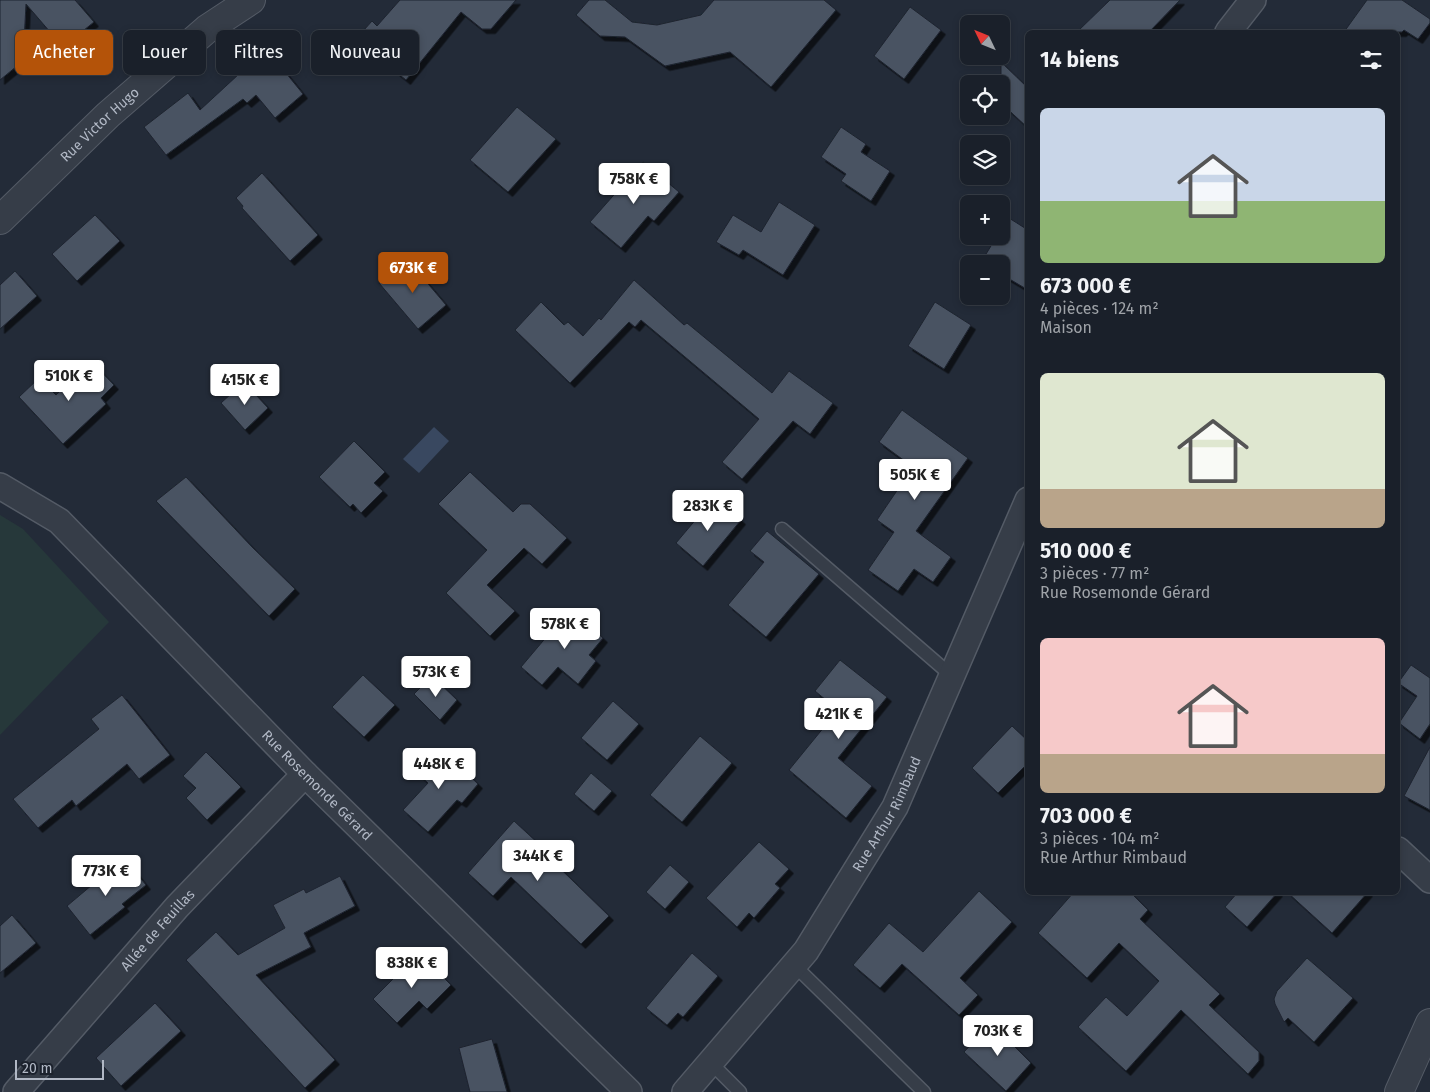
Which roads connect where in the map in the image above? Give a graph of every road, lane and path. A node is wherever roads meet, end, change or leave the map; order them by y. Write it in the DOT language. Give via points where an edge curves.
graph roads {
  1 [pos="251,0"];
  2 [pos="1254,0"];
  3 [pos="1230,30"];
  4 [pos="0,220"];
  5 [pos="0,486"];
  6 [pos="1025,507"];
  7 [pos="782,530"];
  8 [pos="952,676"];
  9 [pos="305,774"];
  10 [pos="1400,852"];
  11 [pos="1430,880"];
  12 [pos="794,965"];
  13 [pos="1430,1022"];
  14 [pos="710,1062"];
  15 [pos="16,1092"];
  16 [pos="629,1092"];
  17 [pos="685,1092"];
  18 [pos="740,1092"];
  19 [pos="924,1092"];
  20 [pos="1399,1092"];
  1 -- 4 [label="street, Rue Victor Hugo" via="207,29 115,109"];
  2 -- 3 [label="street"];
  5 -- 9 [label="street, Rue Rosemonde Gérard" via="59,521"];
  6 -- 8 [label="street, Rue Arthur Rimbaud"];
  7 -- 8 [label="lane"];
  8 -- 12 [label="street, Rue Arthur Rimbaud" via="895,807 806,951"];
  9 -- 15 [label="street, Allée de Feuillas" via="177,907"];
  9 -- 16 [label="street, Rue Rosemonde Gérard"];
  10 -- 11 [label="street"];
  12 -- 14 [label="street, Rue Arthur Rimbaud"];
  12 -- 19 [label="lane"];
  13 -- 20 [label="street"];
  14 -- 17 [label="street, Rue Arthur Rimbaud"];
  14 -- 18 [label="lane"];
}
